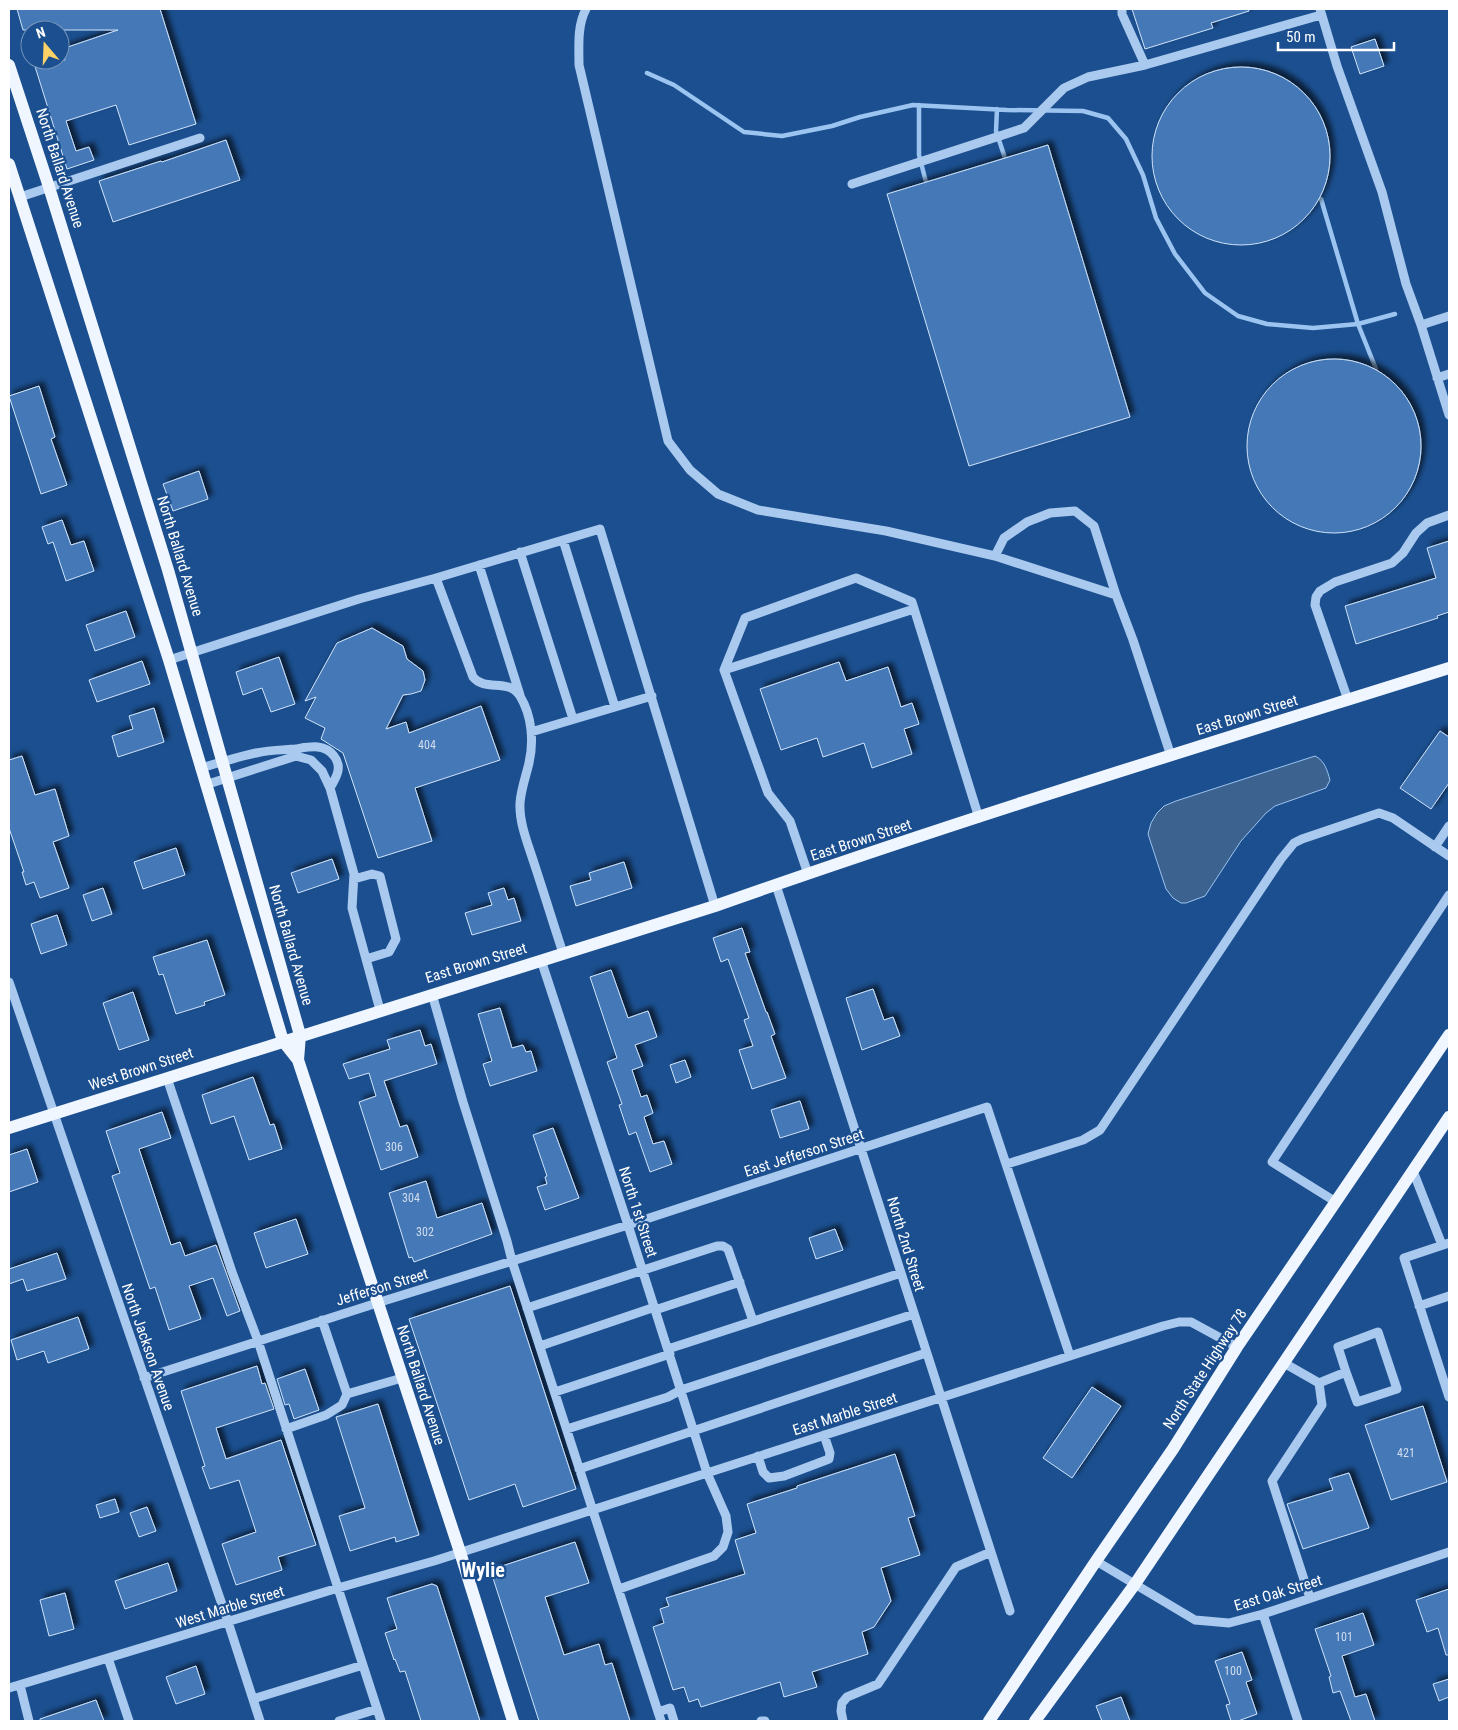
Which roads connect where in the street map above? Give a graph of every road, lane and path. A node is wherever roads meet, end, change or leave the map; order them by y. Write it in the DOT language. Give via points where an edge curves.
graph roads {
  1 [pos="586,9"];
  2 [pos="1122,9"];
  3 [pos="1320,12"];
  4 [pos="9,65"];
  5 [pos="1145,65"];
  6 [pos="200,138"];
  7 [pos="9,164"];
  8 [pos="852,184"];
  9 [pos="50,187"];
  10 [pos="20,197"];
  11 [pos="1449,316"];
  12 [pos="1421,325"];
  13 [pos="1449,374"];
  14 [pos="1438,378"];
  15 [pos="1449,415"];
  16 [pos="1449,515"];
  17 [pos="562,540"];
  18 [pos="520,552"];
  19 [pos="995,556"];
  20 [pos="479,565"];
  21 [pos="436,578"];
  22 [pos="1116,595"];
  23 [pos="914,609"];
  24 [pos="192,652"];
  25 [pos="169,660"];
  26 [pos="1449,668"];
  27 [pos="724,670"];
  28 [pos="652,696"];
  29 [pos="522,700"];
  30 [pos="1348,700"];
  31 [pos="615,707"];
  32 [pos="573,719"];
  33 [pos="531,732"];
  34 [pos="296,752"];
  35 [pos="1171,756"];
  36 [pos="223,762"];
  37 [pos="200,768"];
  38 [pos="227,778"];
  39 [pos="205,785"];
  40 [pos="330,788"];
  41 [pos="979,818"];
  42 [pos="1449,826"];
  43 [pos="1435,847"];
  44 [pos="1449,856"];
  45 [pos="808,874"];
  46 [pos="354,880"];
  47 [pos="776,885"];
  48 [pos="1449,895"];
  49 [pos="716,906"];
  50 [pos="563,954"];
  51 [pos="366,959"];
  52 [pos="541,960"];
  53 [pos="9,982"];
  54 [pos="432,994"];
  55 [pos="380,1010"];
  56 [pos="300,1035"];
  57 [pos="1449,1035"];
  58 [pos="283,1041"];
  59 [pos="298,1060"];
  60 [pos="167,1078"];
  61 [pos="53,1114"];
  62 [pos="1449,1117"];
  63 [pos="9,1128"];
  64 [pos="862,1148"];
  65 [pos="1007,1164"];
  66 [pos="1413,1171"];
  67 [pos="1336,1202"];
  68 [pos="628,1225"];
  69 [pos="1446,1244"];
  70 [pos="512,1261"];
  71 [pos="643,1270"];
  72 [pos="901,1273"];
  73 [pos="740,1282"];
  74 [pos="1449,1296"];
  75 [pos="377,1303"];
  76 [pos="1420,1306"];
  77 [pos="527,1308"];
  78 [pos="655,1308"];
  79 [pos="914,1314"];
  80 [pos="322,1320"];
  81 [pos="753,1321"];
  82 [pos="258,1341"];
  83 [pos="540,1346"];
  84 [pos="1236,1347"];
  85 [pos="669,1352"];
  86 [pos="926,1353"];
  87 [pos="1070,1356"];
  88 [pos="1284,1363"];
  89 [pos="1346,1372"];
  90 [pos="144,1378"];
  91 [pos="402,1378"];
  92 [pos="1318,1383"];
  93 [pos="681,1390"];
  94 [pos="555,1392"];
  95 [pos="347,1394"];
  96 [pos="1449,1397"];
  97 [pos="940,1398"];
  98 [pos="286,1429"];
  99 [pos="567,1430"];
  100 [pos="694,1431"];
  101 [pos="824,1435"];
  102 [pos="758,1456"];
  103 [pos="580,1470"];
  104 [pos="707,1473"];
  105 [pos="592,1510"];
  106 [pos="460,1552"];
  107 [pos="990,1552"];
  108 [pos="1449,1552"];
  109 [pos="1096,1560"];
  110 [pos="1135,1584"];
  111 [pos="338,1588"];
  112 [pos="619,1589"];
  113 [pos="1310,1598"];
  114 [pos="1010,1611"];
  115 [pos="1263,1614"];
  116 [pos="228,1622"];
  117 [pos="108,1658"];
  118 [pos="363,1665"];
  119 [pos="20,1685"];
  120 [pos="9,1688"];
  121 [pos="253,1699"];
  122 [pos="377,1709"];
  123 [pos="658,1712"];
  124 [pos="29,1721"];
  125 [pos="129,1721"];
  126 [pos="260,1721"];
  127 [pos="339,1721"];
  128 [pos="381,1721"];
  129 [pos="513,1721"];
  130 [pos="661,1721"];
  131 [pos="674,1721"];
  132 [pos="761,1721"];
  133 [pos="765,1721"];
  134 [pos="843,1721"];
  135 [pos="989,1721"];
  136 [pos="1035,1721"];
  137 [pos="1298,1721"];
  1 -- 19 [label="street" via="578,39 579,65 668,441 690,470 718,494 758,510 886,531"];
  2 -- 5 [label="street"];
  3 -- 5 [label="street"];
  3 -- 12 [label="street" via="1382,192 1406,284"];
  4 -- 9 [label="main road, North Ballard Avenue"];
  5 -- 8 [label="street" via="1088,77 1064,88 1024,128"];
  6 -- 9 [label="street"];
  7 -- 10 [label="main road, North Ballard Avenue"];
  9 -- 10 [label="street"];
  9 -- 24 [label="main road, North Ballard Avenue"];
  10 -- 25 [label="main road, North Ballard Avenue"];
  11 -- 12 [label="street"];
  12 -- 14 [label="street"];
  13 -- 14 [label="street"];
  14 -- 15 [label="street"];
  16 -- 30 [label="street" via="1427,522 1392,563 1335,582 1320,590 1316,597 1315,605"];
  17 -- 18 [label="street"];
  17 -- 28 [label="street" via="600,529"];
  17 -- 31 [label="street"];
  18 -- 20 [label="street"];
  18 -- 32 [label="street"];
  19 -- 22 [label="street"];
  19 -- 22 [label="street" via="1004,538 1027,522 1050,514 1074,511 1094,526"];
  20 -- 21 [label="street"];
  20 -- 29 [label="street"];
  21 -- 24 [label="street"];
  21 -- 29 [label="street" via="477,682 511,688"];
  22 -- 35 [label="street"];
  23 -- 27 [label="street"];
  23 -- 27 [label="street" via="912,602 856,578 745,618"];
  23 -- 41 [label="street"];
  24 -- 25 [label="street"];
  24 -- 36 [label="main road, North Ballard Avenue"];
  25 -- 37 [label="main road, North Ballard Avenue"];
  26 -- 30 [label="main road, East Brown Street"];
  27 -- 45 [label="street" via="768,792 790,821"];
  28 -- 31 [label="street"];
  28 -- 49 [label="street"];
  29 -- 33 [label="street"];
  30 -- 35 [label="main road, East Brown Street"];
  31 -- 32 [label="street"];
  32 -- 33 [label="street"];
  33 -- 50 [label="street" via="529,763 521,793 521,818"];
  34 -- 36 [label="street" via="278,749"];
  34 -- 38 [label="street"];
  34 -- 40 [label="street" via="312,760"];
  34 -- 40 [label="street" via="308,746 321,748 336,758 339,768"];
  35 -- 41 [label="main road, East Brown Street"];
  36 -- 37 [label="street"];
  36 -- 38 [label="main road, North Ballard Avenue"];
  37 -- 39 [label="main road, North Ballard Avenue"];
  38 -- 39 [label="street"];
  38 -- 56 [label="main road, North Ballard Avenue"];
  39 -- 58 [label="main road, North Ballard Avenue"];
  40 -- 46 [label="street"];
  41 -- 45 [label="main road, East Brown Street"];
  42 -- 43 [label="street"];
  43 -- 44 [label="street"];
  43 -- 65 [label="street" via="1393,818 1379,813 1294,843 1100,1130 1084,1140"];
  45 -- 47 [label="main road, East Brown Street"];
  46 -- 51 [label="street" via="352,908"];
  46 -- 51 [label="street" via="372,874 380,876 396,939 389,952"];
  47 -- 49 [label="main road, East Brown Street"];
  47 -- 64 [label="street, North 2nd Street"];
  48 -- 67 [label="street" via="1272,1162"];
  49 -- 50 [label="main road, East Brown Street"];
  50 -- 52 [label="main road, East Brown Street"];
  51 -- 55 [label="street"];
  52 -- 54 [label="main road, East Brown Street"];
  52 -- 68 [label="street, North 1st Street"];
  53 -- 61 [label="street, North Jackson Avenue"];
  54 -- 55 [label="main road, East Brown Street"];
  54 -- 70 [label="street"];
  55 -- 56 [label="main road, East Brown Street"];
  56 -- 58 [label="main road, East Brown Street"];
  56 -- 59 [label="main road, North Ballard Avenue"];
  57 -- 67 [label="main road, North State Highway 78"];
  58 -- 59 [label="main road, North Ballard Avenue"];
  58 -- 60 [label="main road, West Brown Street"];
  59 -- 75 [label="main road, North Ballard Avenue"];
  60 -- 61 [label="main road, West Brown Street"];
  60 -- 82 [label="street"];
  61 -- 63 [label="main road, West Brown Street"];
  61 -- 90 [label="street, North Jackson Avenue"];
  62 -- 66 [label="main road"];
  64 -- 65 [label="street, East Jefferson Street" via="988,1107"];
  64 -- 68 [label="street, East Jefferson Street"];
  64 -- 72 [label="street, North 2nd Street"];
  65 -- 87 [label="street"];
  66 -- 69 [label="street"];
  66 -- 88 [label="main road"];
  67 -- 84 [label="main road, North State Highway 78"];
  68 -- 70 [label="street, Jefferson Street"];
  68 -- 71 [label="street, North 1st Street"];
  69 -- 76 [label="street" via="1404,1258"];
  70 -- 75 [label="street, Jefferson Street"];
  70 -- 77 [label="street"];
  71 -- 73 [label="street" via="723,1246 728,1249"];
  71 -- 77 [label="street"];
  71 -- 78 [label="street, North 1st Street"];
  72 -- 79 [label="street, North 2nd Street"];
  72 -- 81 [label="street"];
  73 -- 78 [label="street"];
  73 -- 81 [label="street"];
  74 -- 76 [label="street"];
  75 -- 80 [label="street, Jefferson Street"];
  75 -- 91 [label="main road, North Ballard Avenue"];
  76 -- 96 [label="street"];
  77 -- 83 [label="street"];
  78 -- 83 [label="street"];
  78 -- 85 [label="street, North 1st Street"];
  79 -- 86 [label="street, North 2nd Street"];
  79 -- 93 [label="street"];
  80 -- 82 [label="street, Jefferson Street"];
  80 -- 95 [label="street"];
  81 -- 85 [label="street"];
  82 -- 90 [label="street, Jefferson Street"];
  82 -- 98 [label="street"];
  83 -- 94 [label="street"];
  84 -- 87 [label="street, East Marble Street" via="1191,1322 1180,1322"];
  84 -- 109 [label="main road, North State Highway 78" via="1173,1449"];
  85 -- 93 [label="street, North 1st Street"];
  85 -- 94 [label="street"];
  86 -- 97 [label="street, North 2nd Street"];
  86 -- 100 [label="street"];
  87 -- 97 [label="street, East Marble Street"];
  88 -- 92 [label="street"];
  88 -- 110 [label="main road"];
  89 -- 89 [label="street" via="1357,1402 1397,1388 1378,1332 1338,1347"];
  89 -- 92 [label="street"];
  90 -- 116 [label="street, North Jackson Avenue"];
  91 -- 95 [label="street"];
  91 -- 106 [label="main road, North Ballard Avenue"];
  92 -- 113 [label="street" via="1322,1405 1272,1481"];
  93 -- 99 [label="street"];
  93 -- 100 [label="street, North 1st Street"];
  94 -- 99 [label="street"];
  95 -- 98 [label="street" via="342,1405 326,1415"];
  97 -- 101 [label="street, East Marble Street"];
  97 -- 107 [label="street, North 2nd Street"];
  98 -- 111 [label="street"];
  99 -- 103 [label="street"];
  100 -- 103 [label="street"];
  100 -- 104 [label="street, North 1st Street"];
  101 -- 102 [label="street, East Marble Street"];
  101 -- 102 [label="street" via="830,1453 828,1459 784,1476 769,1478 765,1475"];
  102 -- 104 [label="street, East Marble Street"];
  103 -- 105 [label="street"];
  104 -- 105 [label="street, East Marble Street"];
  104 -- 112 [label="street, North 1st Street" via="726,1516 728,1532 723,1547 714,1556"];
  105 -- 106 [label="street, East Marble Street"];
  105 -- 112 [label="street"];
  106 -- 111 [label="street, West Marble Street"];
  106 -- 129 [label="main road, North Ballard Avenue"];
  107 -- 114 [label="street, North 2nd Street"];
  107 -- 134 [label="street" via="956,1567 878,1684 846,1697 841,1710"];
  108 -- 113 [label="street, East Oak Street"];
  109 -- 110 [label="street, East Oak Street"];
  109 -- 135 [label="main road, North State Highway 78"];
  110 -- 115 [label="street, East Oak Street" via="1195,1620 1229,1623"];
  110 -- 136 [label="main road"];
  111 -- 116 [label="street, West Marble Street"];
  111 -- 118 [label="street"];
  112 -- 123 [label="street"];
  113 -- 115 [label="street, East Oak Street"];
  115 -- 137 [label="street"];
  116 -- 117 [label="street, West Marble Street"];
  116 -- 121 [label="street, North Jackson Avenue"];
  117 -- 119 [label="street, West Marble Street"];
  117 -- 125 [label="street"];
  118 -- 121 [label="street"];
  118 -- 122 [label="street"];
  119 -- 120 [label="street, West Marble Street"];
  119 -- 124 [label="street"];
  121 -- 126 [label="street, North Jackson Avenue"];
  122 -- 127 [label="street"];
  122 -- 128 [label="street"];
  123 -- 130 [label="street"];
  123 -- 131 [label="street" via="670,1708"];
  132 -- 133 [label="street"];
}
